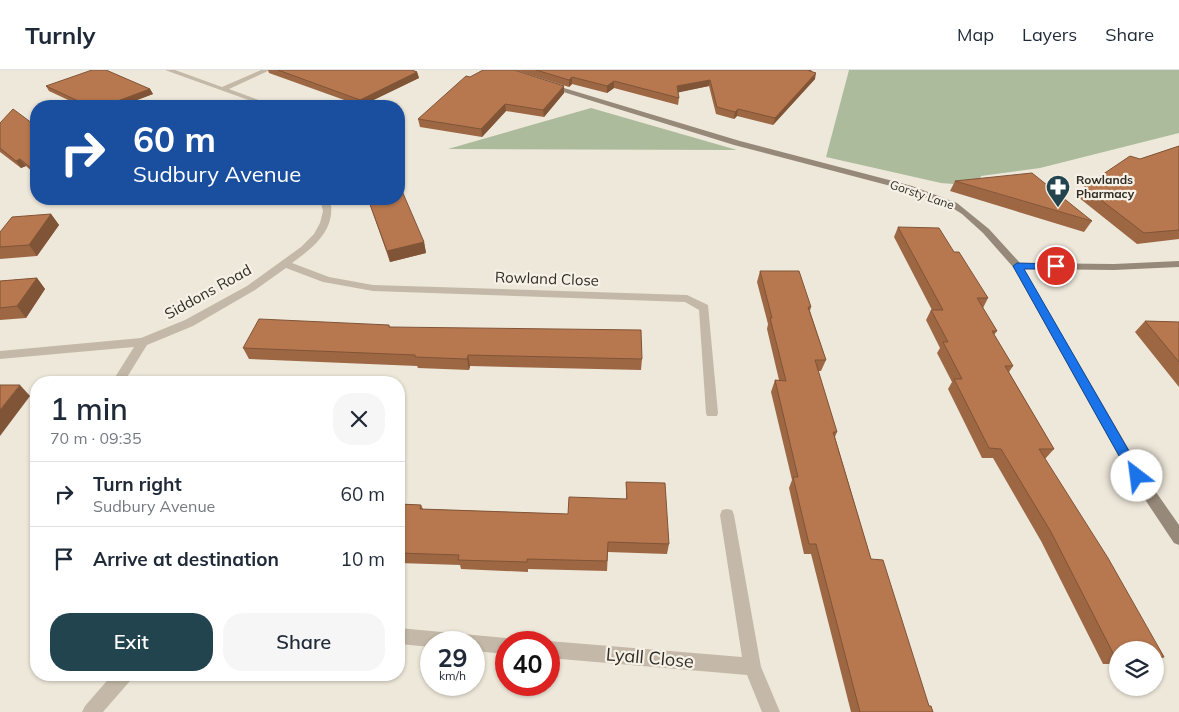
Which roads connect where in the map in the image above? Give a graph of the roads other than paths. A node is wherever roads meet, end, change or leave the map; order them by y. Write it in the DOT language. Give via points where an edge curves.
graph roads {
  1 [pos="168,70"];
  2 [pos="267,70"];
  3 [pos="540,82"];
  4 [pos="222,89"];
  5 [pos="254,100"];
  6 [pos="326,205"];
  7 [pos="285,264"];
  8 [pos="1179,264"];
  9 [pos="1017,266"];
  10 [pos="143,342"];
  11 [pos="0,356"];
  12 [pos="122,376"];
  13 [pos="712,413"];
  14 [pos="727,515"];
  15 [pos="1179,538"];
  16 [pos="405,637"];
  17 [pos="420,638"];
  18 [pos="560,651"];
  19 [pos="752,667"];
  20 [pos="119,681"];
  21 [pos="91,712"];
  22 [pos="771,712"];
  1 -- 4 [label="street"];
  2 -- 4 [label="street"];
  3 -- 9 [label="street, Gorsty Lane" via="737,142 933,196 965,212"];
  4 -- 5 [label="street"];
  6 -- 7 [label="street, Siddons Road" via="325,223 318,235"];
  7 -- 10 [label="street, Siddons Road" via="251,288 189,323"];
  7 -- 13 [label="street, Rowland Close" via="327,280 373,288 687,298 704,308"];
  8 -- 9 [label="street" via="1114,268"];
  9 -- 15 [label="street, Gorsty Lane" via="1137,476"];
  10 -- 11 [label="street, Siddons Road"];
  10 -- 12 [label="street"];
  14 -- 19 [label="street"];
  16 -- 17 [label="street"];
  18 -- 19 [label="street, Lyall Close"];
  19 -- 22 [label="street"];
  20 -- 21 [label="street"];
}
